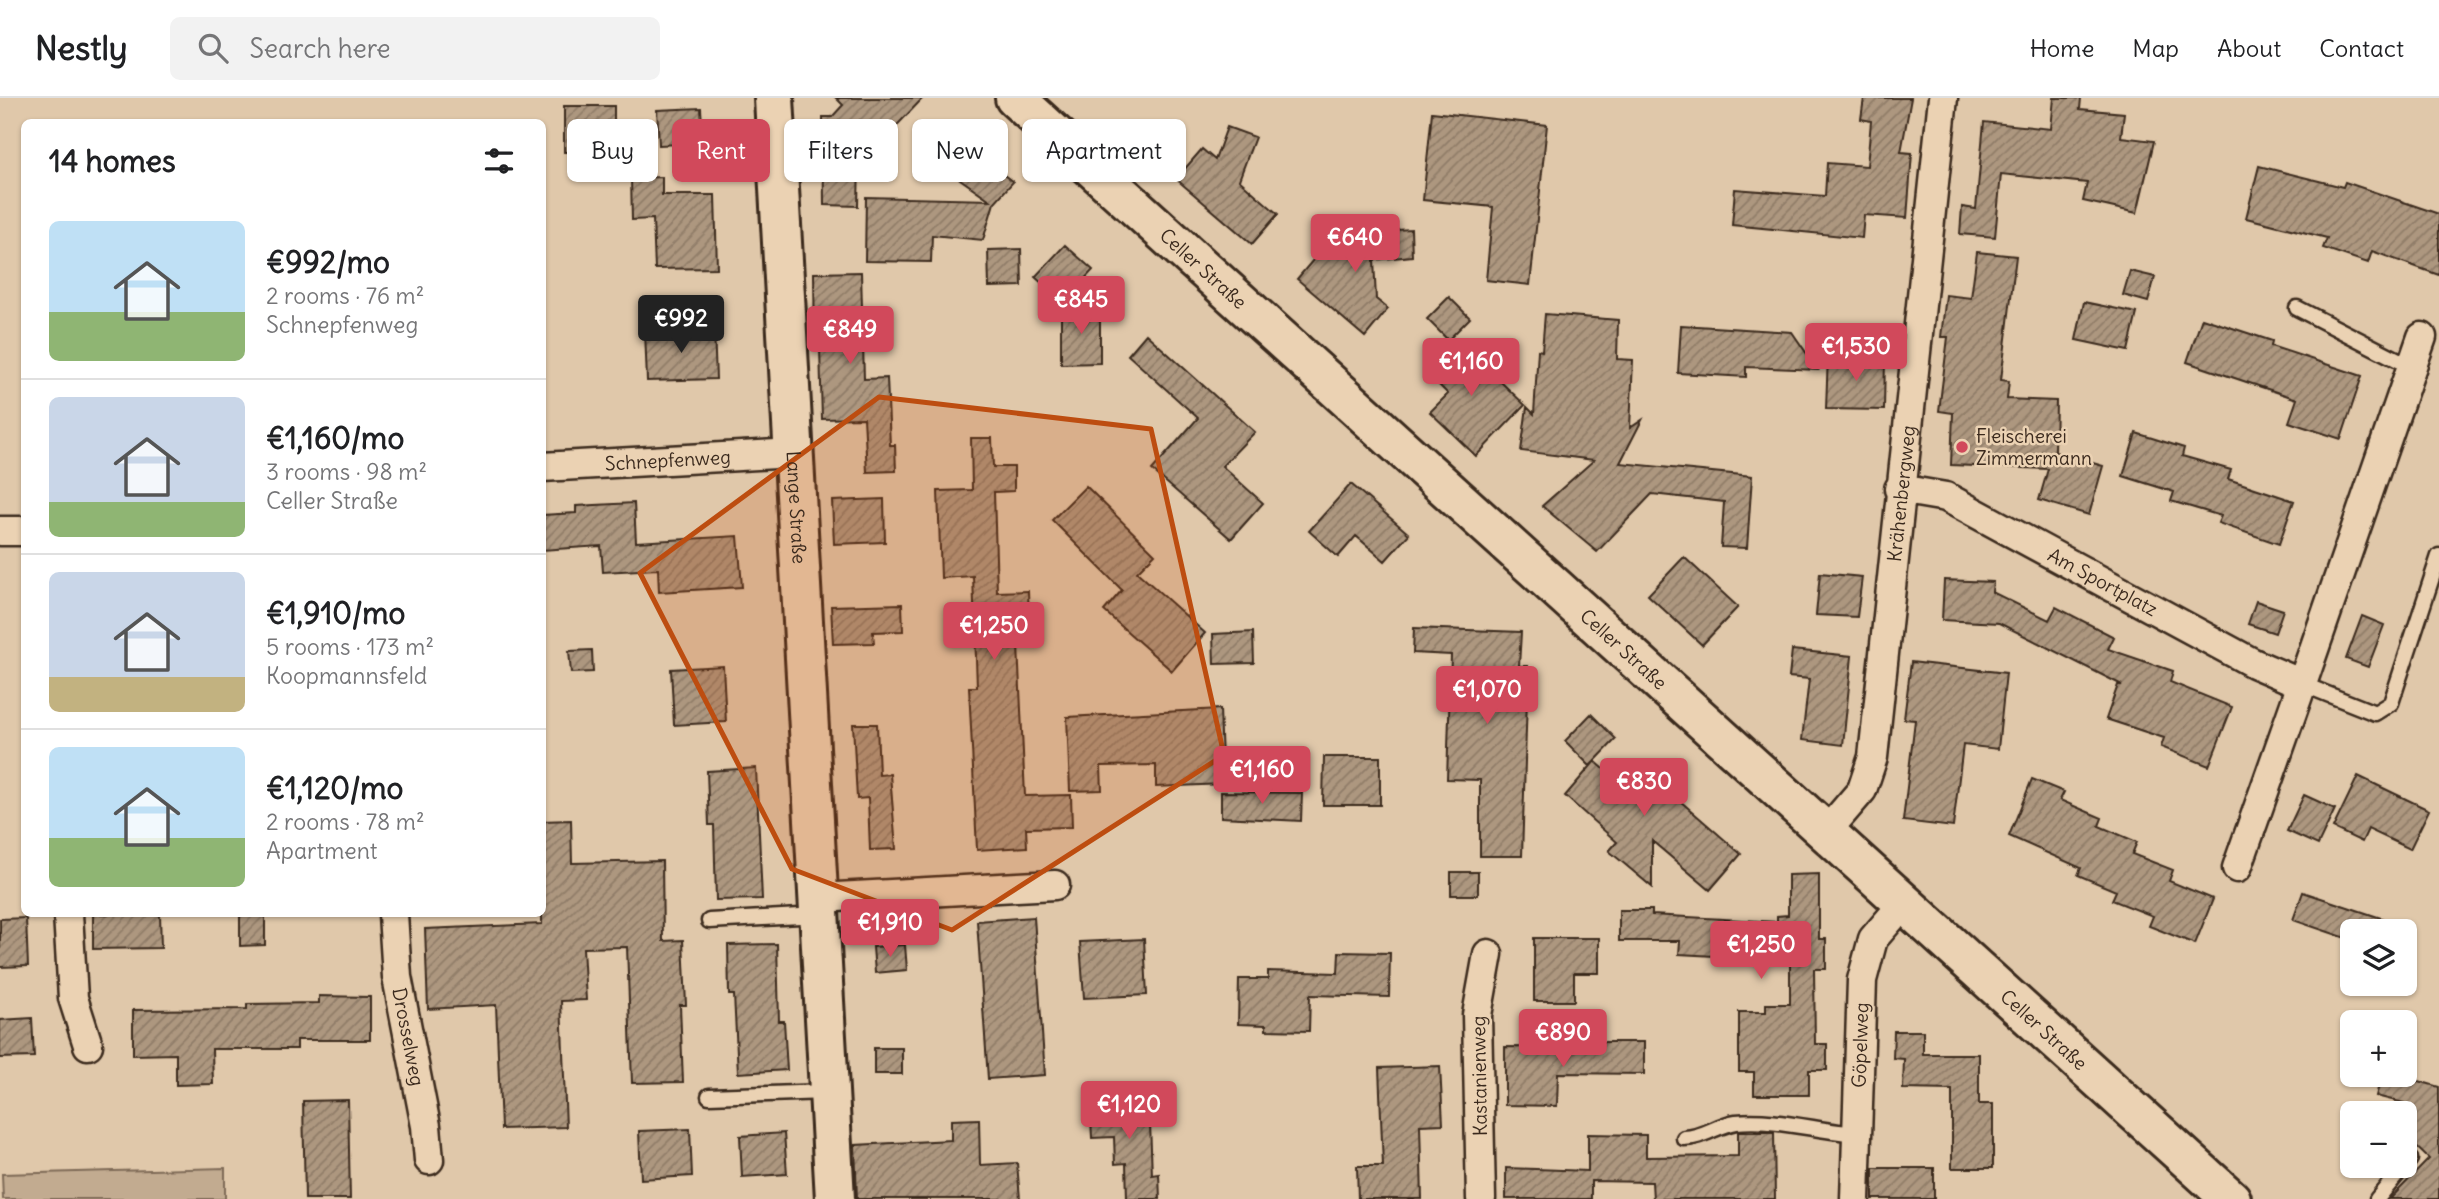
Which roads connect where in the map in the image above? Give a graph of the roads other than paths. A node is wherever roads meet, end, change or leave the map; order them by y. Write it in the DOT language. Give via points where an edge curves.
graph roads {
  1 [pos="774,98"];
  2 [pos="1015,98"];
  3 [pos="1943,98"];
  4 [pos="2297,308"];
  5 [pos="2423,337"];
  6 [pos="2412,368"];
  7 [pos="794,453"];
  8 [pos="546,467"];
  9 [pos="1899,489"];
  10 [pos="0,531"];
  11 [pos="21,531"];
  12 [pos="2439,555"];
  13 [pos="2302,684"];
  14 [pos="1826,832"];
  15 [pos="2237,868"];
  16 [pos="1055,885"];
  17 [pos="1904,903"];
  18 [pos="819,906"];
  19 [pos="68,917"];
  20 [pos="393,917"];
  21 [pos="709,921"];
  22 [pos="1488,954"];
  23 [pos="88,1045"];
  24 [pos="830,1092"];
  25 [pos="709,1096"];
  26 [pos="1857,1134"];
  27 [pos="1684,1138"];
  28 [pos="429,1160"];
  29 [pos="2394,1178"];
  30 [pos="835,1199"];
  31 [pos="1481,1199"];
  32 [pos="1855,1199"];
  33 [pos="2231,1199"];
  34 [pos="2377,1199"];
  1 -- 7 [label="main road, Lange Straße"];
  2 -- 14 [label="main road, Celler Straße"];
  3 -- 9 [label="street, Krähenbergweg"];
  4 -- 6 [label="lane"];
  5 -- 6 [label="street"];
  6 -- 13 [label="street"];
  7 -- 8 [label="street, Schnepfenweg"];
  7 -- 18 [label="main road, Lange Straße"];
  9 -- 13 [label="street, Am Sportplatz" via="1946,497 2253,663"];
  9 -- 14 [label="street, Krähenbergweg" via="1873,757 1862,790"];
  10 -- 11 [label="street"];
  12 -- 13 [label="lane" via="2391,703 2375,713"];
  13 -- 15 [label="street"];
  14 -- 17 [label="main road, Celler Straße"];
  16 -- 18 [label="street"];
  17 -- 26 [label="street, Göpelweg" via="1873,939 1862,980"];
  17 -- 33 [label="main road, Celler Straße"];
  18 -- 21 [label="lane"];
  18 -- 24 [label="main road, Lange Straße"];
  19 -- 23 [label="street" via="73,998"];
  20 -- 28 [label="street, Drosselweg" via="397,977"];
  22 -- 31 [label="street, Kastanienweg" via="1477,1015"];
  24 -- 25 [label="lane"];
  24 -- 30 [label="main road, Lange Straße"];
  26 -- 27 [label="lane" via="1759,1121 1718,1126"];
  26 -- 32 [label="street, Göpelweg"];
  29 -- 34 [label="lane"];
}
